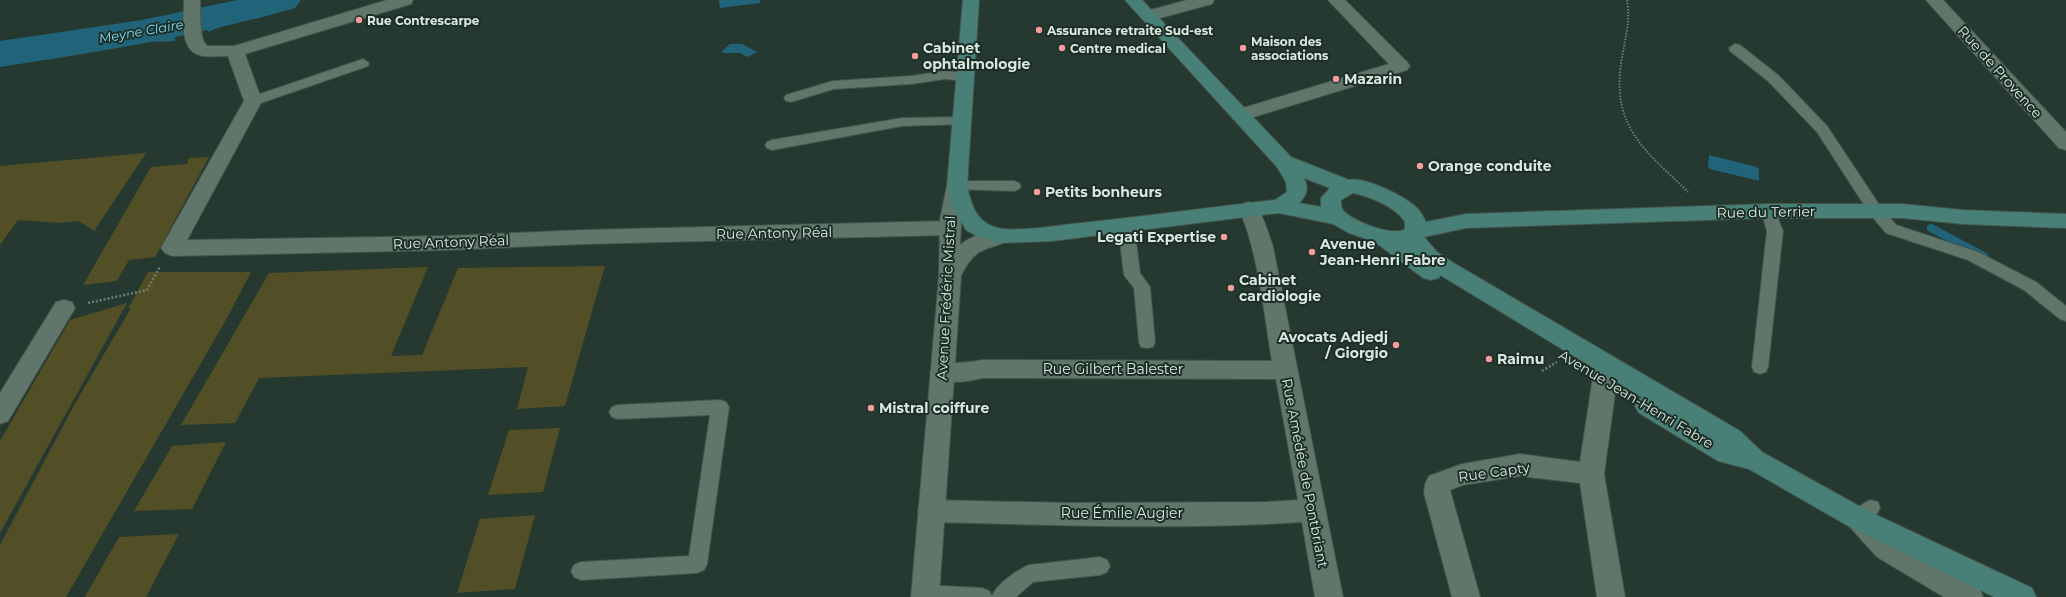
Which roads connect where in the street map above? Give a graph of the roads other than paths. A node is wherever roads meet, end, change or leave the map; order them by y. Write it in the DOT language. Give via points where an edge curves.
graph roads {
  1 [pos="405,0"];
  2 [pos="971,0"];
  3 [pos="1133,0"];
  4 [pos="1206,0"];
  5 [pos="1336,0"];
  6 [pos="1934,0"];
  7 [pos="1178,3"];
  8 [pos="191,6"];
  9 [pos="1149,16"];
  10 [pos="1735,48"];
  11 [pos="235,51"];
  12 [pos="363,63"];
  13 [pos="966,77"];
  14 [pos="791,98"];
  15 [pos="252,101"];
  16 [pos="1240,115"];
  17 [pos="962,121"];
  18 [pos="2066,144"];
  19 [pos="772,145"];
  20 [pos="1284,162"];
  21 [pos="957,186"];
  22 [pos="1014,186"];
  23 [pos="1346,187"];
  24 [pos="1279,206"];
  25 [pos="1249,209"];
  26 [pos="1406,209"];
  27 [pos="1875,210"];
  28 [pos="1768,211"];
  29 [pos="1339,218"];
  30 [pos="1466,221"];
  31 [pos="2066,221"];
  32 [pos="1126,226"];
  33 [pos="949,228"];
  34 [pos="1413,234"];
  35 [pos="1001,236"];
  36 [pos="1383,238"];
  37 [pos="950,276"];
  38 [pos="64,308"];
  39 [pos="2066,315"];
  40 [pos="1147,342"];
  41 [pos="1760,366"];
  42 [pos="1284,370"];
  43 [pos="1606,372"];
  44 [pos="942,373"];
  45 [pos="618,412"];
  46 [pos="0,414"];
  47 [pos="1591,474"];
  48 [pos="1313,510"];
  49 [pos="932,511"];
  50 [pos="1865,513"];
  51 [pos="1100,566"];
  52 [pos="582,571"];
  53 [pos="925,595"];
  54 [pos="982,597"];
  55 [pos="1001,597"];
  56 [pos="1329,597"];
  57 [pos="1466,597"];
  58 [pos="1611,597"];
  59 [pos="1969,597"];
  60 [pos="2022,597"];
  1 -- 11 [label="street"];
  2 -- 13 [label="main road, Avenue Frédéric Mistral"];
  3 -- 9 [label="main road"];
  4 -- 7 [label="street"];
  5 -- 16 [label="street" via="1401,66"];
  6 -- 18 [label="street, Rue de Provence" via="1990,58"];
  7 -- 9 [label="street"];
  8 -- 11 [label="street" via="193,37 197,47 204,51"];
  9 -- 16 [label="main road"];
  10 -- 27 [label="lane" via="1773,78 1822,128"];
  11 -- 15 [label="street"];
  12 -- 15 [label="lane"];
  13 -- 14 [label="lane" via="945,75 832,85"];
  13 -- 17 [label="main road, Avenue Frédéric Mistral"];
  15 -- 33 [label="street, Rue Antony Réal" via="172,248 447,243"];
  16 -- 20 [label="main road"];
  17 -- 19 [label="lane" via="902,122"];
  17 -- 21 [label="main road, Avenue Frédéric Mistral"];
  20 -- 23 [label="main road"];
  20 -- 24 [label="main road" via="1296,178 1299,188 1297,194"];
  21 -- 22 [label="lane"];
  21 -- 33 [label="street, Avenue Frédéric Mistral" via="951,206"];
  21 -- 35 [label="main road" via="962,206 973,225"];
  23 -- 26 [label="main road, Rue du Terrier" via="1367,190"];
  23 -- 29 [label="main road" via="1332,198 1333,212"];
  24 -- 25 [label="main road"];
  24 -- 29 [label="main road, Avenue Jean-Henri Fabre"];
  25 -- 32 [label="main road"];
  25 -- 42 [label="street, Rue Amédée de Pontbriant" via="1256,222 1262,247"];
  26 -- 30 [label="main road, Rue du Terrier"];
  26 -- 34 [label="main road" via="1414,216 1417,224"];
  27 -- 28 [label="main road, Rue du Terrier"];
  27 -- 31 [label="main road, Rue du Terrier"];
  27 -- 39 [label="lane" via="1891,229 1973,256 2030,286"];
  28 -- 30 [label="main road, Rue du Terrier"];
  28 -- 41 [label="lane" via="1775,231"];
  29 -- 36 [label="main road, Avenue Jean-Henri Fabre"];
  30 -- 34 [label="main road, Rue du Terrier"];
  32 -- 35 [label="main road" via="1052,234"];
  32 -- 40 [label="lane" via="1132,275 1142,287"];
  33 -- 37 [label="street, Avenue Frédéric Mistral"];
  34 -- 36 [label="main road, Rue du Terrier" via="1396,239"];
  34 -- 43 [label="main road, Avenue Jean-Henri Fabre" via="1429,257 1444,268"];
  35 -- 37 [label="street" via="965,250"];
  36 -- 43 [label="main road, Avenue Jean-Henri Fabre" via="1443,281"];
  37 -- 44 [label="street, Avenue Frédéric Mistral"];
  38 -- 46 [label="street"];
  42 -- 44 [label="street, Rue Gilbert Balester" via="982,369"];
  42 -- 48 [label="street, Rue Amédée de Pontbriant"];
  43 -- 47 [label="street"];
  43 -- 50 [label="main road, Avenue Jean-Henri Fabre" via="1727,454 1753,459"];
  44 -- 49 [label="street, Avenue Frédéric Mistral"];
  45 -- 52 [label="lane" via="720,407 697,564"];
  47 -- 57 [label="street, Rue Capty" via="1520,466 1462,475 1438,484 1437,493"];
  47 -- 58 [label="street"];
  48 -- 49 [label="street, Rue Émile Augier" via="1266,513 1070,514"];
  48 -- 56 [label="street, Rue Amédée de Pontbriant"];
  49 -- 53 [label="street, Avenue Frédéric Mistral"];
  50 -- 59 [label="street" via="1886,549"];
  50 -- 60 [label="main road, Avenue Jean-Henri Fabre"];
  51 -- 55 [label="lane" via="1029,574"];
  53 -- 54 [label="lane"];
}
